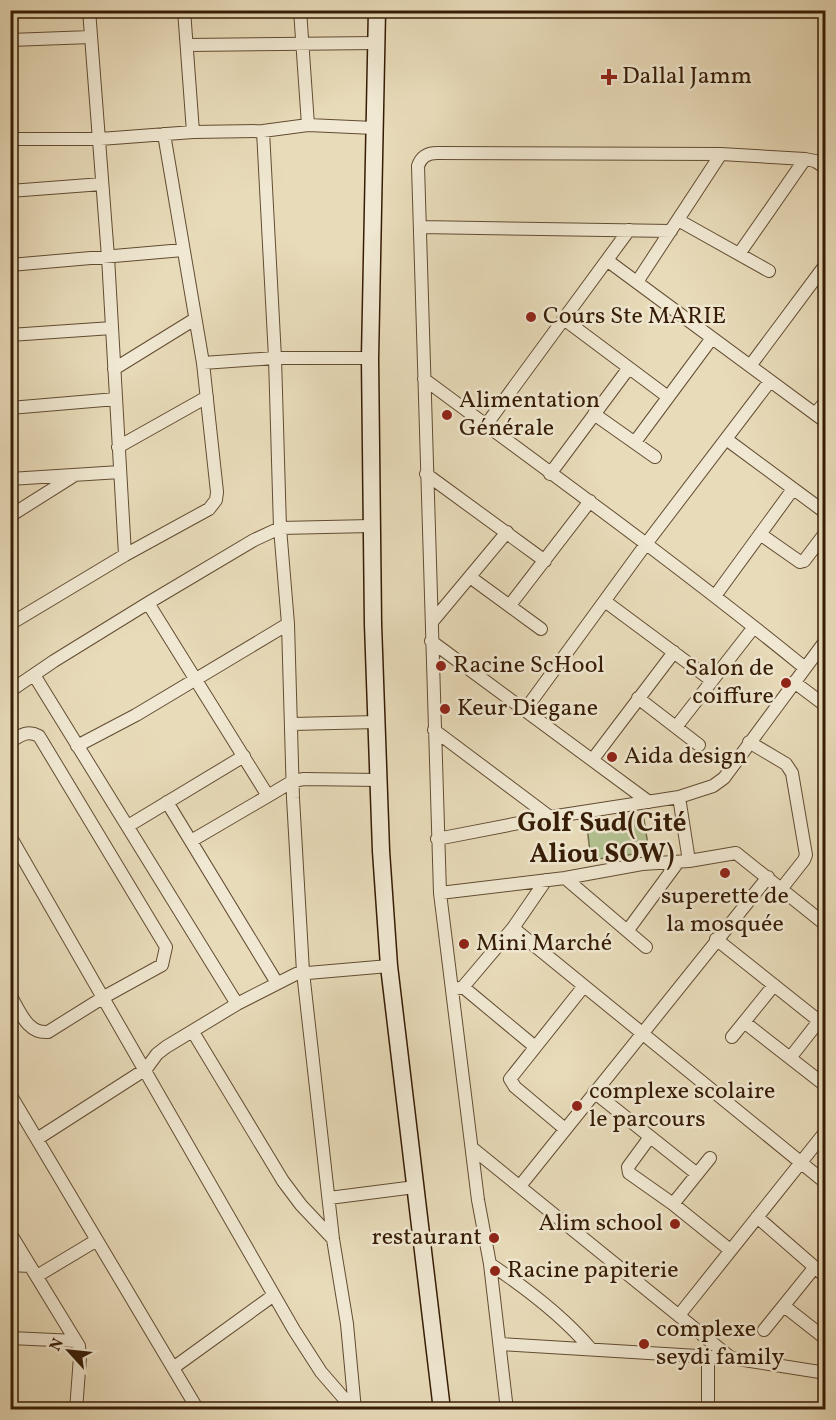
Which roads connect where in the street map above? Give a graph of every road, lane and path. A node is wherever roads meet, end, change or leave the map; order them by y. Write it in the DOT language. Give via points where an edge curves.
graph roads {
  1 [pos="89,10"];
  2 [pos="184,10"];
  3 [pos="300,10"];
  4 [pos="377,10"];
  5 [pos="91,37"];
  6 [pos="10,40"];
  7 [pos="376,43"];
  8 [pos="187,45"];
  9 [pos="303,45"];
  10 [pos="308,125"];
  11 [pos="374,128"];
  12 [pos="262,131"];
  13 [pos="193,132"];
  14 [pos="164,134"];
  15 [pos="10,139"];
  16 [pos="100,139"];
  17 [pos="721,154"];
  18 [pos="806,159"];
  19 [pos="825,168"];
  20 [pos="102,184"];
  21 [pos="10,191"];
  22 [pos="678,220"];
  23 [pos="420,227"];
  24 [pos="629,230"];
  25 [pos="671,231"];
  26 [pos="183,250"];
  27 [pos="739,254"];
  28 [pos="108,257"];
  29 [pos="608,261"];
  30 [pos="825,264"];
  31 [pos="10,265"];
  32 [pos="769,271"];
  33 [pos="637,282"];
  34 [pos="195,319"];
  35 [pos="565,320"];
  36 [pos="112,328"];
  37 [pos="10,335"];
  38 [pos="712,338"];
  39 [pos="275,358"];
  40 [pos="370,358"];
  41 [pos="203,363"];
  42 [pos="750,366"];
  43 [pos="114,369"];
  44 [pos="628,369"];
  45 [pos="424,379"];
  46 [pos="770,381"];
  47 [pos="207,397"];
  48 [pos="668,398"];
  49 [pos="116,399"];
  50 [pos="825,401"];
  51 [pos="10,408"];
  52 [pos="594,414"];
  53 [pos="820,418"];
  54 [pos="486,425"];
  55 [pos="726,440"];
  56 [pos="635,442"];
  57 [pos="118,447"];
  58 [pos="655,457"];
  59 [pos="120,472"];
  60 [pos="76,474"];
  61 [pos="426,474"];
  62 [pos="550,474"];
  63 [pos="10,479"];
  64 [pos="793,489"];
  65 [pos="590,501"];
  66 [pos="825,513"];
  67 [pos="10,516"];
  68 [pos="371,526"];
  69 [pos="280,528"];
  70 [pos="507,532"];
  71 [pos="825,532"];
  72 [pos="760,534"];
  73 [pos="646,544"];
  74 [pos="125,555"];
  75 [pos="545,561"];
  76 [pos="470,577"];
  77 [pos="715,596"];
  78 [pos="606,602"];
  79 [pos="148,603"];
  80 [pos="510,605"];
  81 [pos="432,622"];
  82 [pos="10,624"];
  83 [pos="288,624"];
  84 [pos="754,627"];
  85 [pos="541,629"];
  86 [pos="825,639"];
  87 [pos="431,641"];
  88 [pos="674,652"];
  89 [pos="821,654"];
  90 [pos="805,668"];
  91 [pos="34,675"];
  92 [pos="195,679"];
  93 [pos="711,680"];
  94 [pos="794,682"];
  95 [pos="10,690"];
  96 [pos="638,698"];
  97 [pos="825,706"];
  98 [pos="525,710"];
  99 [pos="377,722"];
  100 [pos="292,724"];
  101 [pos="676,727"];
  102 [pos="434,730"];
  103 [pos="10,742"];
  104 [pos="749,742"];
  105 [pos="699,745"];
  106 [pos="77,746"];
  107 [pos="244,756"];
  108 [pos="593,759"];
  109 [pos="378,780"];
  110 [pos="293,781"];
  111 [pos="268,796"];
  112 [pos="679,797"];
  113 [pos="167,802"];
  114 [pos="649,802"];
  115 [pos="550,817"];
  116 [pos="128,826"];
  117 [pos="10,836"];
  118 [pos="437,839"];
  119 [pos="191,841"];
  120 [pos="683,861"];
  121 [pos="768,877"];
  122 [pos="565,878"];
  123 [pos="546,880"];
  124 [pos="782,888"];
  125 [pos="440,893"];
  126 [pos="825,925"];
  127 [pos="513,928"];
  128 [pos="628,930"];
  129 [pos="716,939"];
  130 [pos="646,947"];
  131 [pos="389,966"];
  132 [pos="303,972"];
  133 [pos="277,983"];
  134 [pos="774,985"];
  135 [pos="584,986"];
  136 [pos="458,989"];
  137 [pos="10,995"];
  138 [pos="104,997"];
  139 [pos="237,1004"];
  140 [pos="822,1017"];
  141 [pos="744,1022"];
  142 [pos="193,1032"];
  143 [pos="642,1032"];
  144 [pos="732,1037"];
  145 [pos="534,1046"];
  146 [pos="790,1058"];
  147 [pos="146,1069"];
  148 [pos="825,1086"];
  149 [pos="594,1092"];
  150 [pos="10,1094"];
  151 [pos="565,1129"];
  152 [pos="825,1131"];
  153 [pos="650,1137"];
  154 [pos="37,1139"];
  155 [pos="472,1148"];
  156 [pos="710,1158"];
  157 [pos="800,1163"];
  158 [pos="697,1174"];
  159 [pos="825,1182"];
  160 [pos="520,1186"];
  161 [pos="415,1187"];
  162 [pos="329,1198"];
  163 [pos="673,1204"];
  164 [pos="757,1217"];
  165 [pos="10,1233"];
  166 [pos="333,1239"];
  167 [pos="97,1240"];
  168 [pos="730,1250"];
  169 [pos="490,1264"];
  170 [pos="10,1265"];
  171 [pos="814,1268"];
  172 [pos="33,1271"];
  173 [pos="825,1277"];
  174 [pos="274,1295"];
  175 [pos="784,1306"];
  176 [pos="680,1314"];
  177 [pos="764,1330"];
  178 [pos="10,1338"];
  179 [pos="825,1339"];
  180 [pos="76,1341"];
  181 [pos="500,1344"];
  182 [pos="590,1348"];
  183 [pos="708,1356"];
  184 [pos="731,1358"];
  185 [pos="173,1368"];
  186 [pos="825,1373"];
  187 [pos="76,1410"];
  188 [pos="198,1410"];
  189 [pos="354,1410"];
  190 [pos="442,1410"];
  191 [pos="507,1410"];
  192 [pos="708,1410"];
  1 -- 5 [label="street"];
  2 -- 8 [label="street"];
  3 -- 9 [label="street"];
  4 -- 7 [label="main road"];
  5 -- 6 [label="street"];
  5 -- 16 [label="street"];
  7 -- 9 [label="street"];
  7 -- 11 [label="main road"];
  8 -- 9 [label="street"];
  8 -- 13 [label="street"];
  9 -- 10 [label="street"];
  10 -- 11 [label="street"];
  10 -- 12 [label="street"];
  11 -- 40 [label="main road"];
  12 -- 13 [label="street"];
  12 -- 39 [label="street"];
  13 -- 14 [label="street"];
  14 -- 16 [label="street"];
  14 -- 26 [label="street"];
  15 -- 16 [label="street"];
  16 -- 20 [label="street"];
  17 -- 18 [label="street"];
  17 -- 22 [label="street"];
  17 -- 23 [label="street" via="430,153 418,166"];
  18 -- 19 [label="street"];
  18 -- 27 [label="street"];
  20 -- 21 [label="street"];
  20 -- 28 [label="street"];
  22 -- 25 [label="street"];
  22 -- 27 [label="street"];
  23 -- 24 [label="street"];
  23 -- 45 [label="street"];
  24 -- 25 [label="street"];
  24 -- 29 [label="street"];
  25 -- 33 [label="street"];
  26 -- 28 [label="street"];
  26 -- 34 [label="street"];
  27 -- 32 [label="street"];
  28 -- 31 [label="street"];
  28 -- 36 [label="street"];
  29 -- 33 [label="street"];
  29 -- 35 [label="street"];
  30 -- 42 [label="street"];
  33 -- 38 [label="street"];
  34 -- 41 [label="street"];
  34 -- 43 [label="street"];
  35 -- 44 [label="street"];
  35 -- 54 [label="street"];
  36 -- 37 [label="street"];
  36 -- 43 [label="street"];
  38 -- 42 [label="street"];
  38 -- 48 [label="street"];
  39 -- 40 [label="street"];
  39 -- 41 [label="street"];
  39 -- 69 [label="street"];
  40 -- 68 [label="main road"];
  41 -- 47 [label="street"];
  42 -- 46 [label="street"];
  43 -- 49 [label="street"];
  44 -- 48 [label="street"];
  44 -- 52 [label="street"];
  45 -- 54 [label="street"];
  45 -- 61 [label="street"];
  46 -- 53 [label="street"];
  46 -- 55 [label="street"];
  47 -- 57 [label="street"];
  47 -- 74 [label="street" via="216,500 209,509"];
  48 -- 56 [label="street"];
  49 -- 51 [label="street"];
  49 -- 57 [label="street"];
  50 -- 53 [label="street"];
  52 -- 56 [label="street"];
  52 -- 62 [label="street"];
  54 -- 62 [label="street"];
  55 -- 64 [label="street"];
  55 -- 73 [label="street"];
  56 -- 58 [label="street"];
  57 -- 59 [label="street"];
  59 -- 60 [label="street"];
  59 -- 74 [label="street"];
  60 -- 63 [label="street"];
  60 -- 67 [label="street"];
  61 -- 70 [label="street"];
  61 -- 81 [label="street"];
  62 -- 65 [label="street"];
  64 -- 66 [label="street"];
  64 -- 72 [label="street"];
  65 -- 73 [label="street"];
  65 -- 75 [label="street"];
  68 -- 69 [label="street"];
  68 -- 99 [label="main road"];
  69 -- 79 [label="street"];
  69 -- 83 [label="street"];
  70 -- 75 [label="street"];
  70 -- 76 [label="street"];
  71 -- 72 [label="street" via="800,562"];
  72 -- 77 [label="street"];
  73 -- 77 [label="street"];
  73 -- 78 [label="street"];
  74 -- 82 [label="street"];
  75 -- 80 [label="street"];
  76 -- 80 [label="street"];
  76 -- 81 [label="street"];
  77 -- 84 [label="street"];
  78 -- 88 [label="street"];
  78 -- 98 [label="street"];
  79 -- 91 [label="street"];
  79 -- 92 [label="street"];
  80 -- 85 [label="street"];
  81 -- 87 [label="street"];
  83 -- 92 [label="street"];
  83 -- 100 [label="street"];
  84 -- 90 [label="street"];
  84 -- 93 [label="street"];
  86 -- 89 [label="street"];
  87 -- 98 [label="street"];
  87 -- 102 [label="street"];
  88 -- 93 [label="street"];
  88 -- 96 [label="street"];
  89 -- 90 [label="street"];
  90 -- 94 [label="street"];
  91 -- 95 [label="street"];
  91 -- 106 [label="street"];
  92 -- 106 [label="street"];
  92 -- 107 [label="street"];
  93 -- 101 [label="street"];
  94 -- 97 [label="street"];
  94 -- 104 [label="street"];
  96 -- 101 [label="street"];
  96 -- 108 [label="street"];
  98 -- 108 [label="street"];
  99 -- 100 [label="street"];
  99 -- 109 [label="main road"];
  100 -- 110 [label="street"];
  101 -- 105 [label="street"];
  102 -- 115 [label="street"];
  102 -- 118 [label="street"];
  103 -- 138 [label="street" via="25,733 39,736 166,947 162,965"];
  104 -- 112 [label="street" via="719,783"];
  104 -- 124 [label="street" via="786,764 792,773 805,858"];
  106 -- 116 [label="street"];
  107 -- 111 [label="street"];
  107 -- 113 [label="street"];
  108 -- 114 [label="street"];
  109 -- 110 [label="street"];
  109 -- 131 [label="main road"];
  110 -- 111 [label="street"];
  110 -- 132 [label="street"];
  111 -- 119 [label="street"];
  112 -- 114 [label="street"];
  112 -- 120 [label="street"];
  113 -- 116 [label="street"];
  113 -- 119 [label="street"];
  114 -- 115 [label="street"];
  115 -- 118 [label="street"];
  116 -- 139 [label="street"];
  117 -- 138 [label="street"];
  118 -- 125 [label="street"];
  119 -- 133 [label="street"];
  120 -- 121 [label="street" via="736,852"];
  120 -- 122 [label="street"];
  120 -- 128 [label="street"];
  121 -- 124 [label="street"];
  121 -- 129 [label="street"];
  122 -- 123 [label="street"];
  122 -- 128 [label="street"];
  123 -- 125 [label="street"];
  123 -- 127 [label="street"];
  124 -- 126 [label="street"];
  125 -- 136 [label="street"];
  127 -- 135 [label="street"];
  127 -- 136 [label="street"];
  128 -- 130 [label="street"];
  129 -- 134 [label="street"];
  129 -- 143 [label="street"];
  131 -- 132 [label="street"];
  131 -- 161 [label="main road"];
  132 -- 133 [label="street"];
  132 -- 162 [label="street"];
  133 -- 139 [label="street"];
  134 -- 140 [label="street"];
  134 -- 141 [label="street"];
  135 -- 143 [label="street"];
  135 -- 145 [label="street"];
  136 -- 145 [label="street"];
  136 -- 155 [label="street"];
  137 -- 138 [label="street" via="30,1028 39,1033 48,1032"];
  138 -- 147 [label="street"];
  139 -- 142 [label="street"];
  140 -- 146 [label="street"];
  141 -- 144 [label="street"];
  141 -- 146 [label="street"];
  142 -- 147 [label="street" via="157,1054"];
  142 -- 166 [label="street" via="283,1181"];
  143 -- 149 [label="street"];
  143 -- 157 [label="street"];
  145 -- 151 [label="street" via="511,1075 510,1082"];
  146 -- 148 [label="street"];
  147 -- 154 [label="street"];
  147 -- 174 [label="street"];
  149 -- 151 [label="street"];
  149 -- 153 [label="street"];
  150 -- 154 [label="street"];
  151 -- 160 [label="street"];
  152 -- 157 [label="street"];
  153 -- 158 [label="street"];
  153 -- 163 [label="street" via="627,1170"];
  154 -- 167 [label="street"];
  155 -- 160 [label="street"];
  155 -- 169 [label="street"];
  156 -- 158 [label="street"];
  157 -- 159 [label="street"];
  157 -- 164 [label="street"];
  158 -- 163 [label="street"];
  160 -- 176 [label="street"];
  161 -- 162 [label="street"];
  161 -- 190 [label="main road"];
  162 -- 166 [label="street"];
  163 -- 168 [label="street"];
  164 -- 168 [label="street"];
  164 -- 171 [label="street"];
  165 -- 172 [label="street"];
  166 -- 189 [label="street" via="347,1324"];
  167 -- 172 [label="street"];
  167 -- 185 [label="street"];
  168 -- 176 [label="street"];
  169 -- 181 [label="street"];
  169 -- 182 [label="street" via="572,1326"];
  170 -- 172 [label="street"];
  171 -- 173 [label="street"];
  171 -- 175 [label="street"];
  172 -- 180 [label="street"];
  174 -- 185 [label="street"];
  174 -- 189 [label="street" via="321,1372"];
  175 -- 177 [label="street"];
  175 -- 179 [label="street"];
  176 -- 184 [label="street"];
  178 -- 180 [label="street"];
  180 -- 187 [label="street" via="80,1357"];
  181 -- 182 [label="street"];
  181 -- 191 [label="street"];
  182 -- 183 [label="street"];
  183 -- 184 [label="street"];
  183 -- 192 [label="street"];
  184 -- 186 [label="street"];
  185 -- 188 [label="street"];
}
